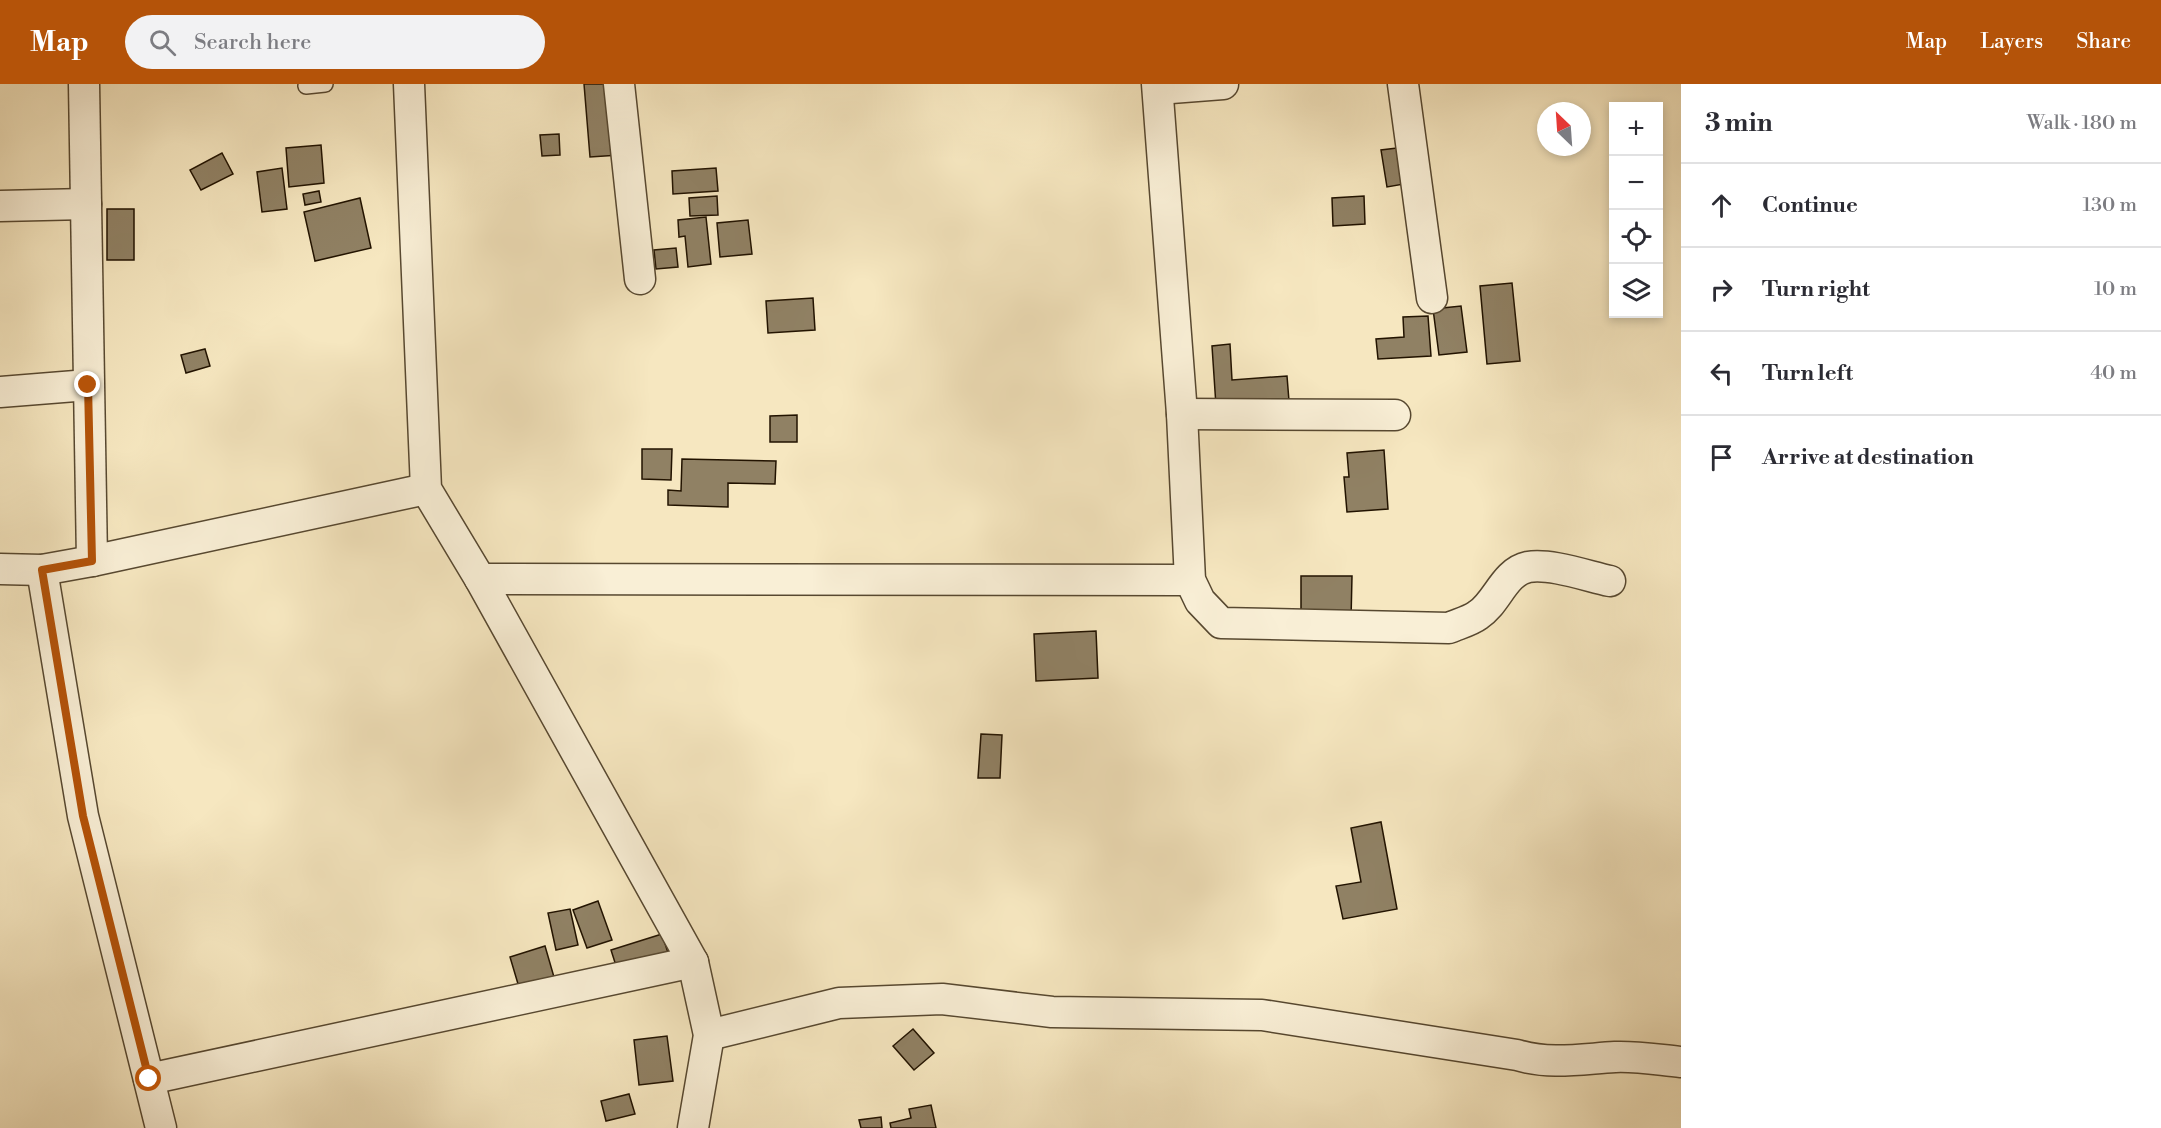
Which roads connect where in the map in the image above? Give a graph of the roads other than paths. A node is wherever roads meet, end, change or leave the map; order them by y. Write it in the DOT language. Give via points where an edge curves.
graph roads {
  1 [pos="84,84"];
  2 [pos="325,84"];
  3 [pos="409,84"];
  4 [pos="619,84"];
  5 [pos="1224,84"];
  6 [pos="1402,84"];
  7 [pos="306,86"];
  8 [pos="1158,87"];
  9 [pos="86,204"];
  10 [pos="0,206"];
  11 [pos="640,279"];
  12 [pos="1432,298"];
  13 [pos="88,385"];
  14 [pos="0,392"];
  15 [pos="1182,414"];
  16 [pos="1395,415"];
  17 [pos="426,489"];
  18 [pos="92,561"];
  19 [pos="0,569"];
  20 [pos="42,570"];
  21 [pos="480,579"];
  22 [pos="1190,580"];
  23 [pos="1610,581"];
  24 [pos="693,962"];
  25 [pos="710,1035"];
  26 [pos="1681,1062"];
  27 [pos="149,1079"];
  28 [pos="161,1128"];
  29 [pos="693,1128"];
  1 -- 9 [label="street"];
  2 -- 7 [label="lane"];
  3 -- 17 [label="street"];
  4 -- 11 [label="street"];
  5 -- 8 [label="street"];
  6 -- 12 [label="street"];
  8 -- 15 [label="street"];
  9 -- 10 [label="street"];
  9 -- 13 [label="street"];
  13 -- 14 [label="street"];
  13 -- 18 [label="street"];
  15 -- 16 [label="street"];
  15 -- 22 [label="street"];
  17 -- 18 [label="street"];
  17 -- 21 [label="street"];
  18 -- 20 [label="street"];
  19 -- 20 [label="street"];
  20 -- 27 [label="street" via="83,816"];
  21 -- 22 [label="street"];
  21 -- 24 [label="street"];
  22 -- 23 [label="street" via="1200,601 1221,622 1449,628 1480,614 1510,577 1529,567 1549,567"];
  24 -- 25 [label="street"];
  24 -- 27 [label="street"];
  25 -- 26 [label="street" via="839,1003 942,999 1052,1012 1262,1015 1535,1060 1617,1057"];
  25 -- 29 [label="street"];
  27 -- 28 [label="street"];
}
